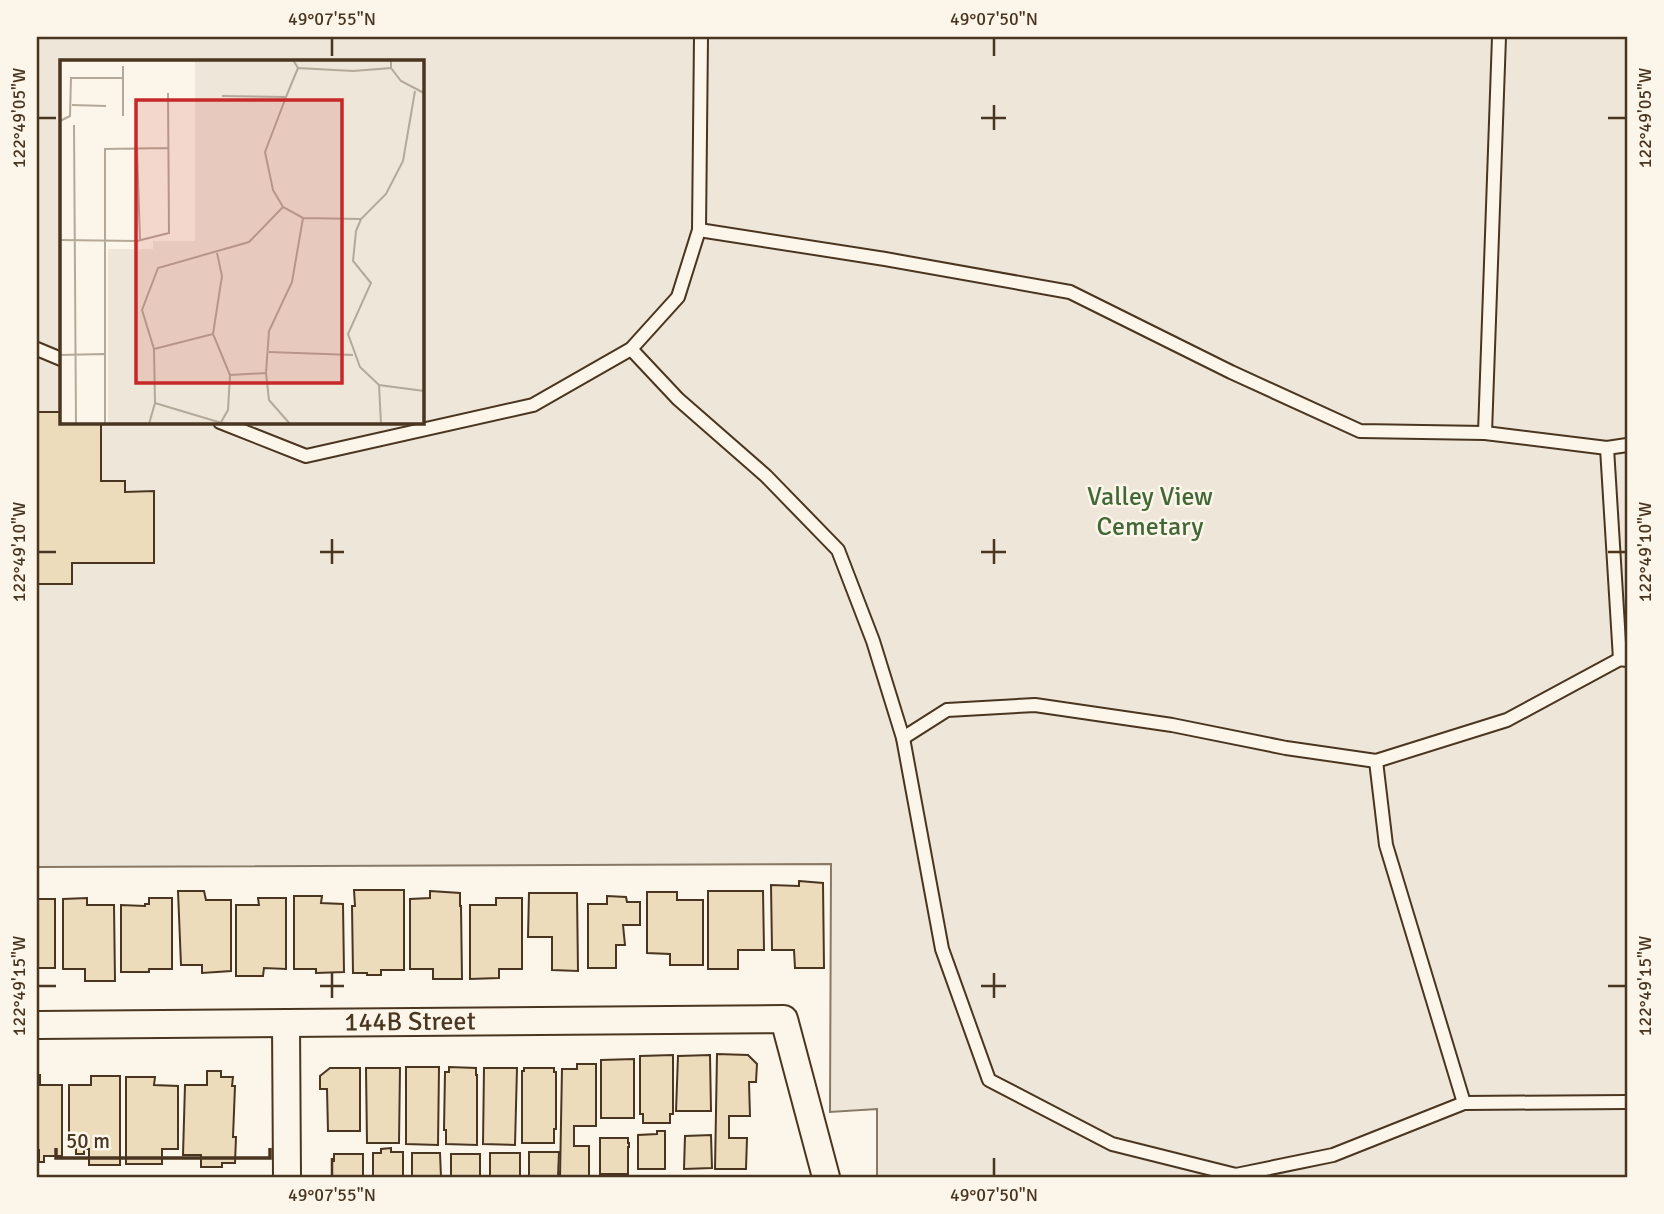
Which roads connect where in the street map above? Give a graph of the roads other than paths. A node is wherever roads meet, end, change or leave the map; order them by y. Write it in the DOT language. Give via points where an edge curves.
graph roads {
  1 [pos="701,37"];
  2 [pos="1499,37"];
  3 [pos="699,230"];
  4 [pos="37,349"];
  5 [pos="631,349"];
  6 [pos="60,359"];
  7 [pos="225,424"];
  8 [pos="1485,433"];
  9 [pos="1627,445"];
  10 [pos="1607,448"];
  11 [pos="1624,659"];
  12 [pos="903,738"];
  13 [pos="1376,761"];
  14 [pos="286,1024"];
  15 [pos="37,1026"];
  16 [pos="1627,1102"];
  17 [pos="1464,1103"];
  18 [pos="287,1177"];
  19 [pos="826,1177"];
  1 -- 3 [label="lane"];
  2 -- 8 [label="lane"];
  3 -- 5 [label="lane" via="678,297"];
  3 -- 8 [label="lane" via="1070,292 1360,431"];
  4 -- 6 [label="lane"];
  5 -- 7 [label="lane" via="533,405 306,456"];
  5 -- 12 [label="lane" via="838,550"];
  8 -- 10 [label="lane"];
  9 -- 10 [label="lane"];
  10 -- 11 [label="lane"];
  11 -- 13 [label="lane" via="1507,720"];
  12 -- 13 [label="lane" via="947,709 1035,705"];
  12 -- 17 [label="lane" via="942,949 989,1080 1112,1144 1236,1175 1333,1155"];
  13 -- 17 [label="lane" via="1386,845"];
  14 -- 15 [label="street, 144B Street"];
  14 -- 18 [label="street"];
  14 -- 19 [label="street, 144B Street" via="784,1019"];
  16 -- 17 [label="lane"];
}
